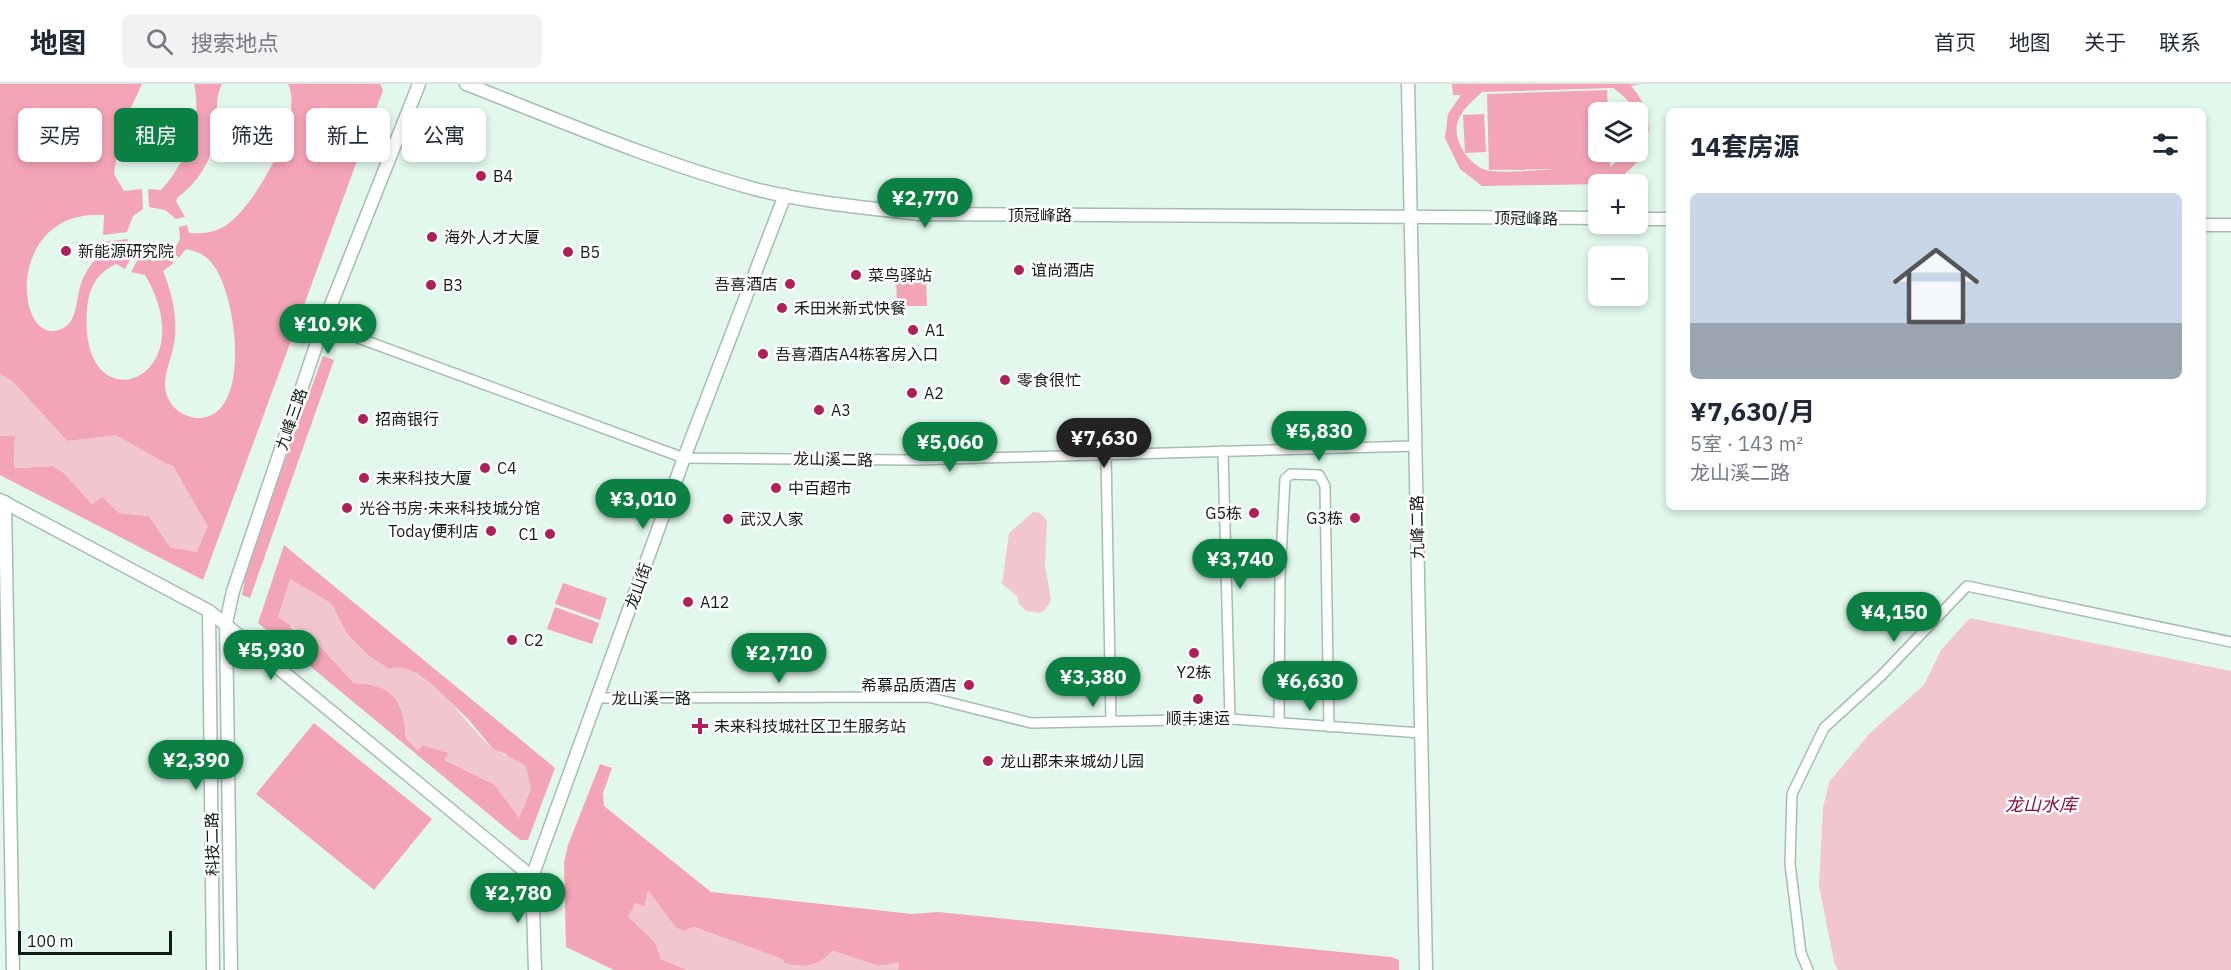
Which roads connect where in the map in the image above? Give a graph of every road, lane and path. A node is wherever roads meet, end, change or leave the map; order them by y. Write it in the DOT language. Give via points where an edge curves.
graph roads {
  1 [pos="419,84"];
  2 [pos="466,84"];
  3 [pos="1408,84"];
  4 [pos="785,195"];
  5 [pos="1410,216"];
  6 [pos="1588,218"];
  7 [pos="1648,219"];
  8 [pos="1666,219"];
  9 [pos="2206,225"];
  10 [pos="2231,225"];
  11 [pos="318,327"];
  12 [pos="1415,446"];
  13 [pos="1223,452"];
  14 [pos="1106,455"];
  15 [pos="684,458"];
  16 [pos="2,501"];
  17 [pos="209,611"];
  18 [pos="226,623"];
  19 [pos="2231,642"];
  20 [pos="598,698"];
  21 [pos="1230,719"];
  22 [pos="1111,721"];
  23 [pos="1279,723"];
  24 [pos="1329,727"];
  25 [pos="1421,733"];
  26 [pos="531,877"];
  27 [pos="14,970"];
  28 [pos="213,970"];
  29 [pos="231,970"];
  30 [pos="535,970"];
  31 [pos="1426,970"];
  32 [pos="1808,970"];
  1 -- 11 [label="street, 九峰三路"];
  2 -- 4 [label="street, 顶冠峰路" via="692,170"];
  3 -- 5 [label="street, 九峰二路"];
  4 -- 5 [label="street, 顶冠峰路" via="918,214"];
  4 -- 15 [label="street, 龙山街"];
  5 -- 6 [label="street, 顶冠峰路"];
  5 -- 12 [label="street, 九峰二路"];
  7 -- 8 [label="street"];
  9 -- 10 [label="street"];
  11 -- 15 [label="street, 龙山溪二路"];
  11 -- 18 [label="street, 九峰三路"];
  12 -- 13 [label="street, 龙山溪二路"];
  12 -- 25 [label="street, 九峰二路"];
  13 -- 14 [label="street, 龙山溪二路"];
  13 -- 21 [label="street"];
  14 -- 15 [label="street, 龙山溪二路" via="914,460"];
  14 -- 22 [label="street"];
  15 -- 20 [label="street, 龙山街"];
  16 -- 17 [label="street"];
  16 -- 27 [label="street"];
  17 -- 18 [label="street"];
  17 -- 28 [label="street, 科技二路"];
  18 -- 26 [label="street"];
  18 -- 29 [label="street, 科技二路"];
  19 -- 32 [label="street" via="1967,586 1881,676 1824,728 1792,794 1790,864 1801,953"];
  20 -- 22 [label="street, 龙山溪一路" via="928,697 1031,723"];
  20 -- 26 [label="street, 龙山街"];
  21 -- 22 [label="street, 龙山溪一路"];
  21 -- 23 [label="street, 龙山溪一路"];
  23 -- 24 [label="street, 龙山溪一路"];
  23 -- 24 [label="street" via="1285,479 1292,474 1318,475 1325,486"];
  24 -- 25 [label="street, 龙山溪一路"];
  25 -- 31 [label="street, 九峰二路"];
  26 -- 30 [label="street"];
}
